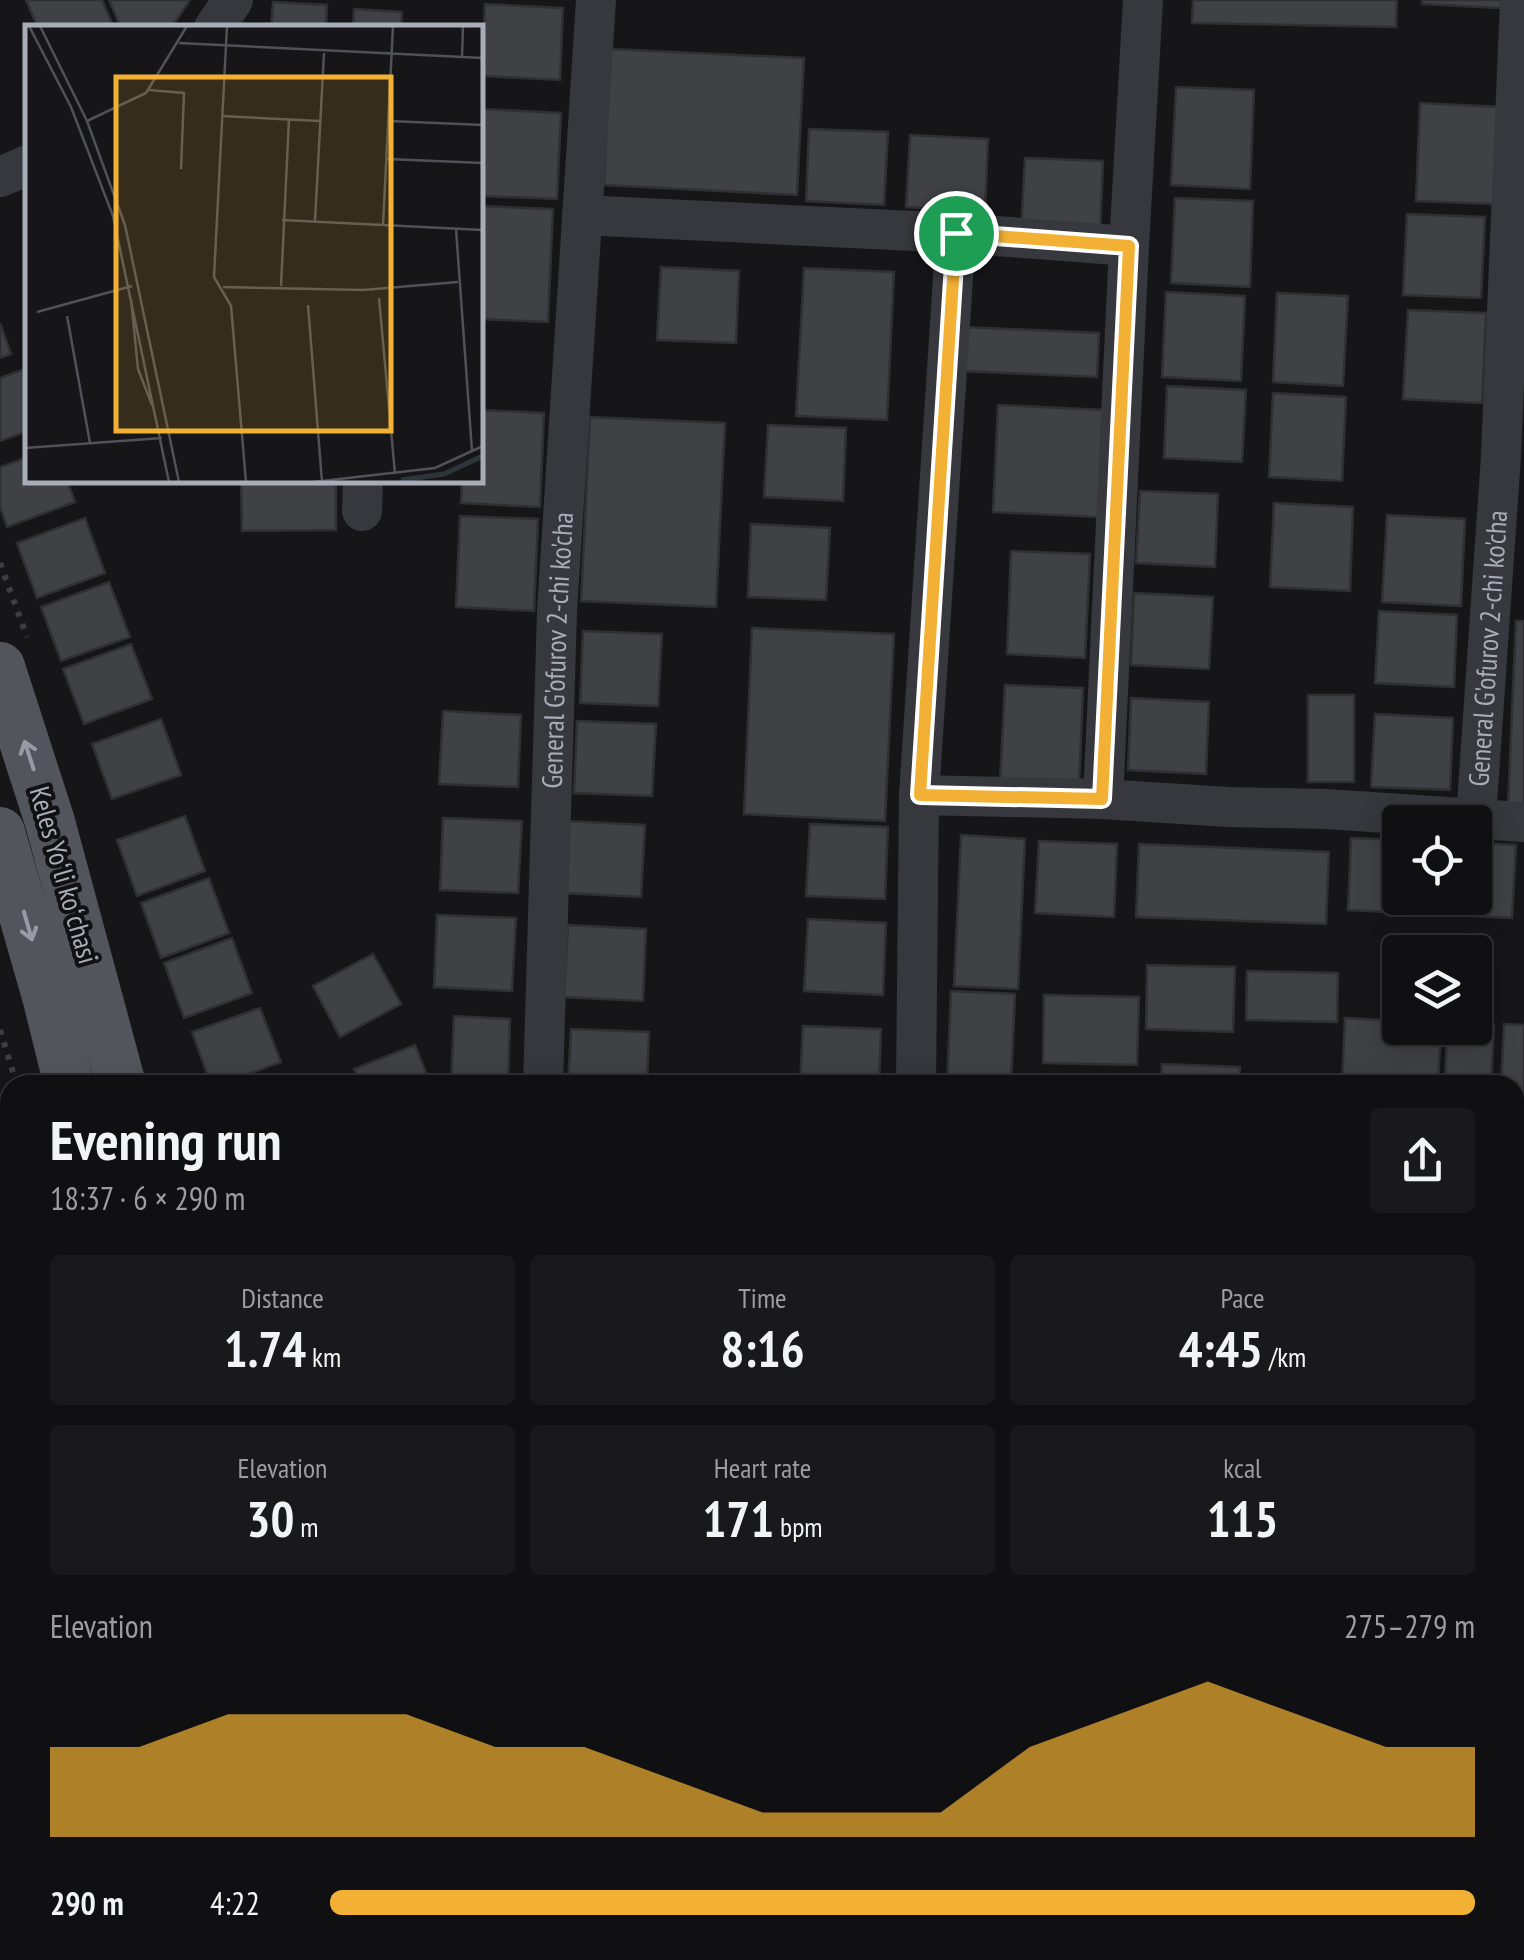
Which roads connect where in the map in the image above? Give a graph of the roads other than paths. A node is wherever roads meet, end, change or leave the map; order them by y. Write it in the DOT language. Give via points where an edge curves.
graph roads {
  1 [pos="233,0"];
  2 [pos="596,0"];
  3 [pos="1143,0"];
  4 [pos="1520,0"];
  5 [pos="216,25"];
  6 [pos="25,165"];
  7 [pos="0,177"];
  8 [pos="582,215"];
  9 [pos="956,233"];
  10 [pos="1129,246"];
  11 [pos="1516,248"];
  12 [pos="1512,457"];
  13 [pos="16,657"];
  14 [pos="920,795"];
  15 [pos="1102,799"];
  16 [pos="1477,805"];
  17 [pos="1382,813"];
  18 [pos="1492,819"];
  19 [pos="1524,822"];
  20 [pos="0,832"];
  21 [pos="67,1075"];
  22 [pos="118,1075"];
  23 [pos="543,1075"];
  24 [pos="916,1075"];
  1 -- 5 [label="street"];
  2 -- 8 [label="street, General G'ofurov 2-chi ko'cha"];
  3 -- 10 [label="street"];
  4 -- 11 [label="street, General G'ofurov 2-chi ko'cha"];
  6 -- 7 [label="street"];
  8 -- 9 [label="street"];
  8 -- 23 [label="street, General G'ofurov 2-chi ko'cha" via="558,612"];
  9 -- 10 [label="street"];
  9 -- 14 [label="street"];
  10 -- 15 [label="street"];
  11 -- 12 [label="street, General G'ofurov 2-chi ko'cha"];
  12 -- 16 [label="street, General G'ofurov 2-chi ko'cha"];
  22 -- 13 [label="main road, Keles Yoʻli koʻchasi, one-way" via="50,822"];
  14 -- 15 [label="street, General G'ofurov 2-chi ko'cha"];
  14 -- 24 [label="street"];
  15 -- 17 [label="street, General G'ofurov 2-chi ko'cha"];
  18 -- 19 [label="street, General G'ofurov 2-chi ko'cha"];
  20 -- 21 [label="main road, Keles Yoʻli koʻchasi, one-way"];
}
